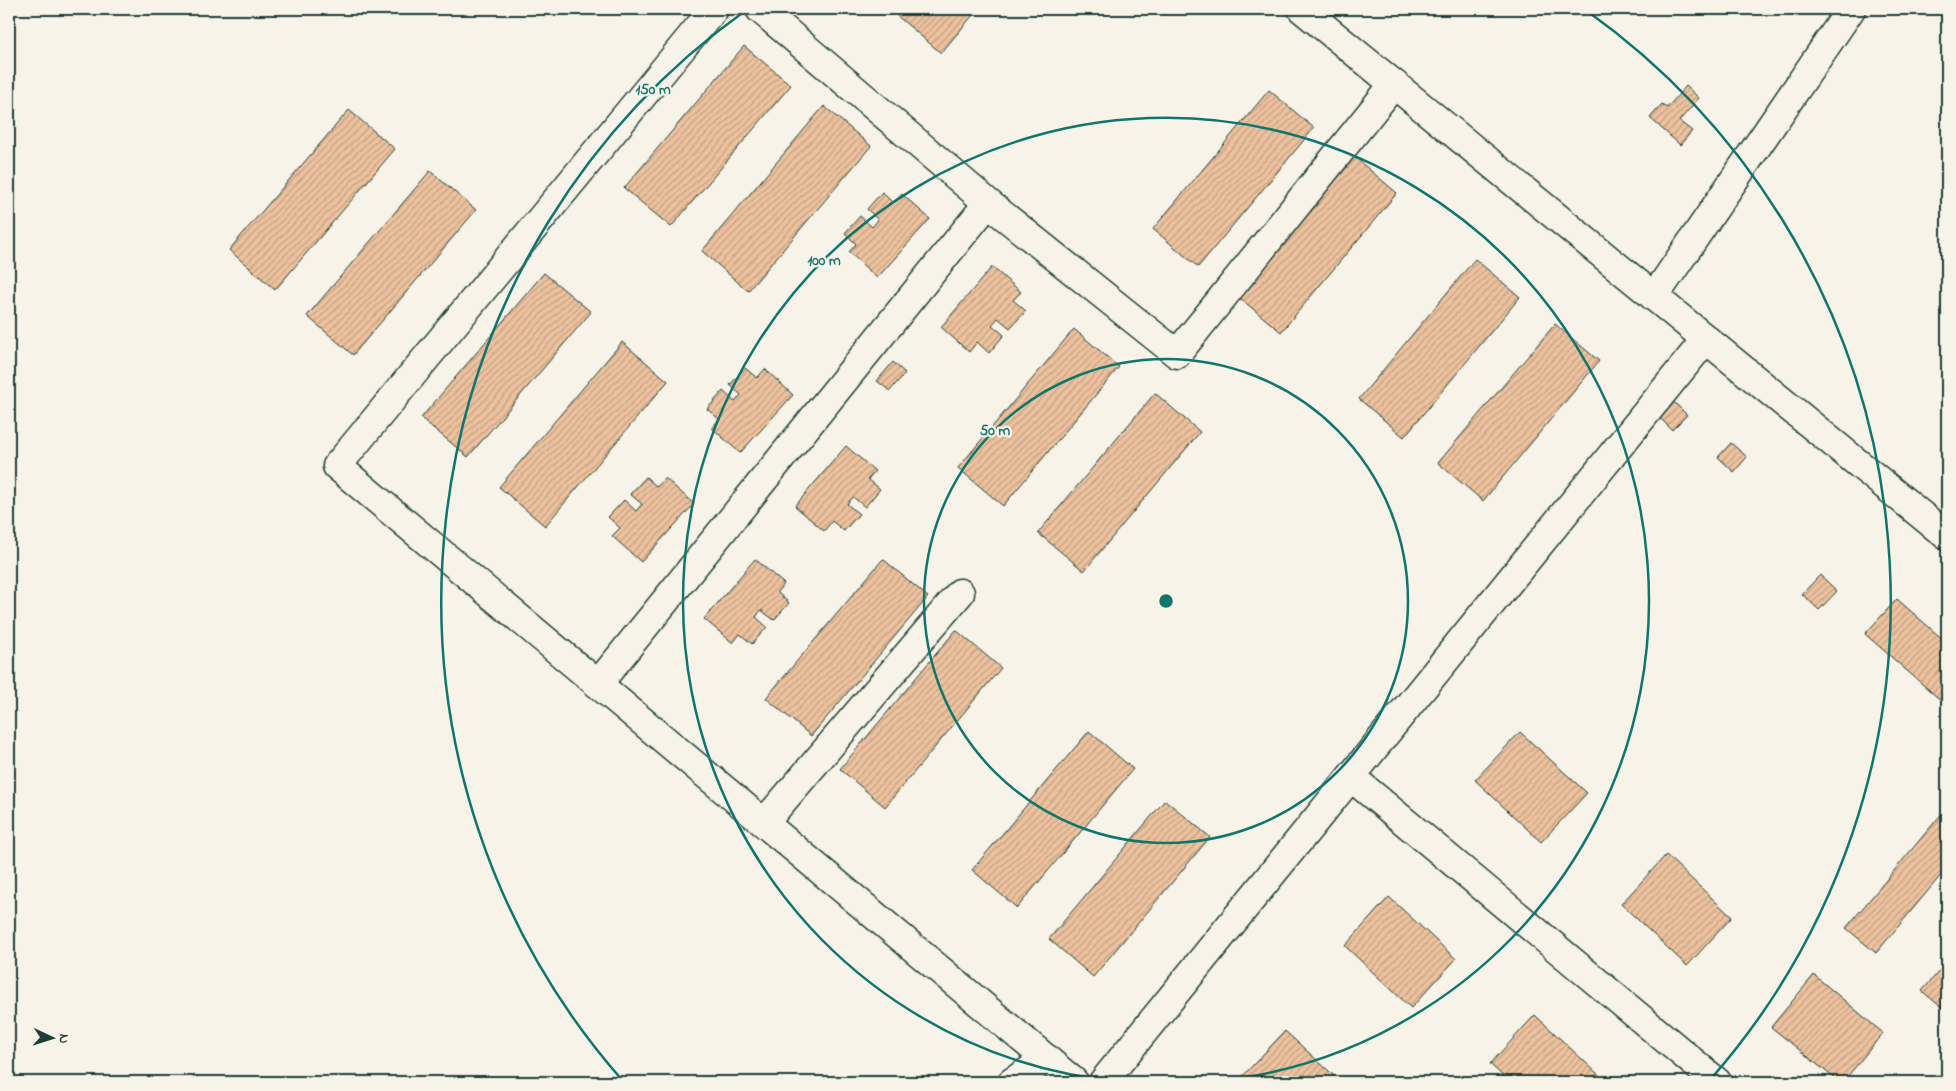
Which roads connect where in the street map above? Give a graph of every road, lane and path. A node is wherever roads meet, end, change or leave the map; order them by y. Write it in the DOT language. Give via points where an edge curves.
graph roads {
  1 [pos="714,9"];
  2 [pos="760,9"];
  3 [pos="1302,9"];
  4 [pos="1851,9"];
  5 [pos="1394,84"];
  6 [pos="988,203"];
  7 [pos="1654,297"];
  8 [pos="1706,339"];
  9 [pos="1947,536"];
  10 [pos="960,593"];
  11 [pos="598,684"];
  12 [pos="1351,777"];
  13 [pos="764,823"];
  14 [pos="1047,1060"];
  15 [pos="1012,1082"];
  16 [pos="1074,1082"];
  17 [pos="1103,1082"];
  18 [pos="1717,1082"];
  1 -- 11 [label="street" via="337,466"];
  2 -- 6 [label="street"];
  3 -- 5 [label="street"];
  4 -- 7 [label="street"];
  5 -- 6 [label="street" via="1177,354"];
  5 -- 7 [label="street"];
  6 -- 11 [label="street"];
  7 -- 8 [label="street"];
  8 -- 9 [label="street"];
  8 -- 12 [label="street"];
  10 -- 13 [label="street"];
  11 -- 13 [label="street"];
  12 -- 17 [label="street"];
  12 -- 18 [label="street"];
  13 -- 14 [label="street"];
  14 -- 15 [label="street"];
  14 -- 16 [label="street"];
}
